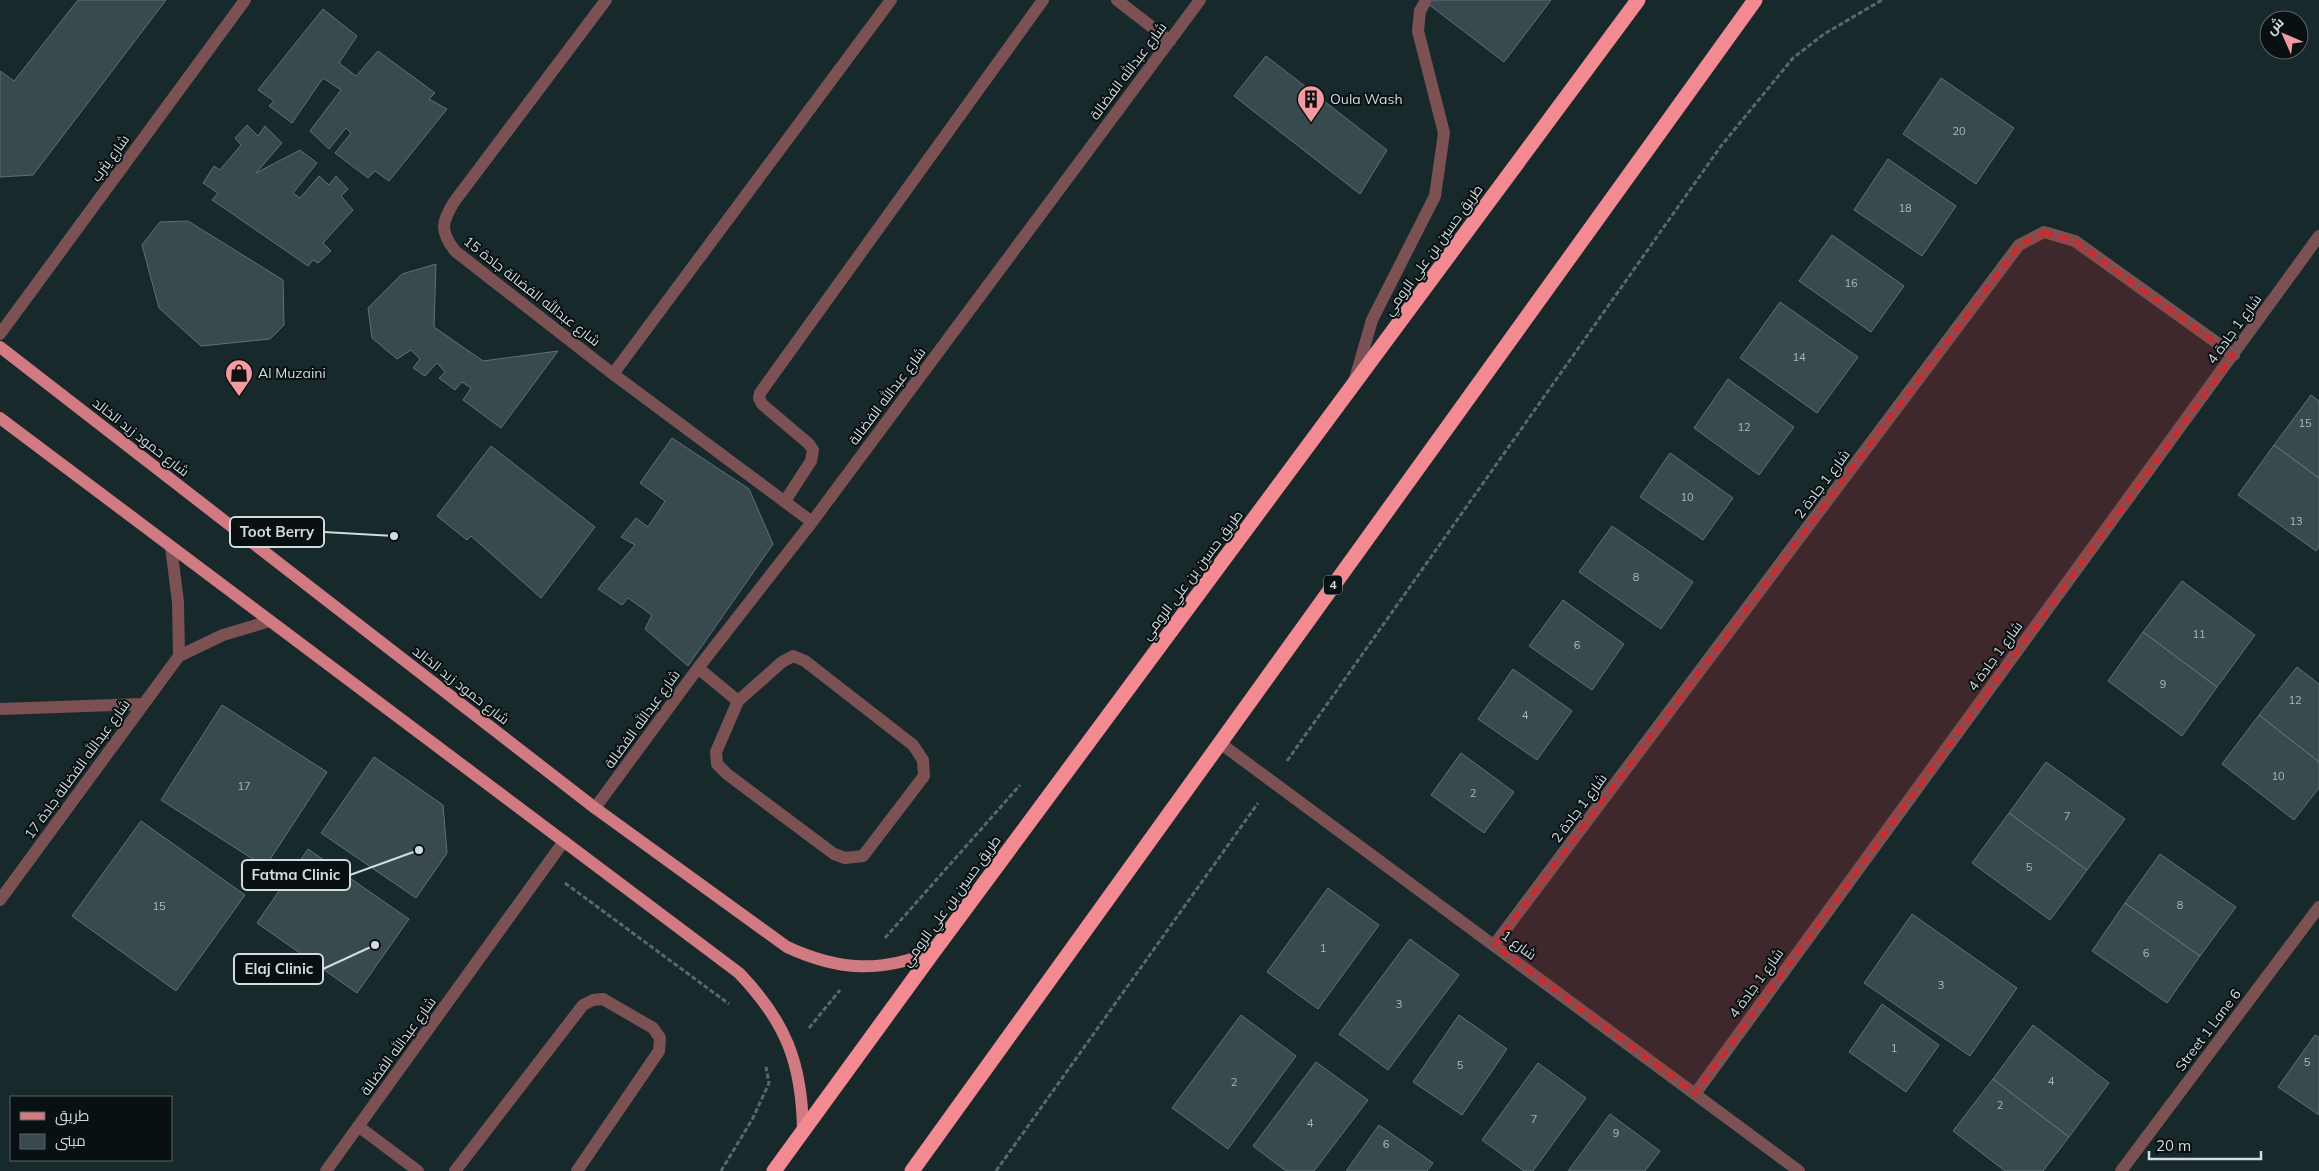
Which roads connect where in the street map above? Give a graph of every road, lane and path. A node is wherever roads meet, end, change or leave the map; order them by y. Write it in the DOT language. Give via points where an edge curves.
graph roads {
  1 [pos="245,0"];
  2 [pos="606,0"];
  3 [pos="891,0"];
  4 [pos="1043,0"];
  5 [pos="1117,0"];
  6 [pos="1200,0"];
  7 [pos="1638,0"];
  8 [pos="1755,0"];
  9 [pos="1882,0"];
  10 [pos="1425,2"];
  11 [pos="1170,40"];
  12 [pos="2319,236"];
  13 [pos="0,334"];
  14 [pos="0,347"];
  15 [pos="2234,355"];
  16 [pos="613,374"];
  17 [pos="1352,386"];
  18 [pos="0,418"];
  19 [pos="785,501"];
  20 [pos="812,522"];
  21 [pos="171,547"];
  22 [pos="270,621"];
  23 [pos="179,656"];
  24 [pos="698,668"];
  25 [pos="738,701"];
  26 [pos="143,704"];
  27 [pos="0,709"];
  28 [pos="1220,743"];
  29 [pos="1272,782"];
  30 [pos="595,808"];
  31 [pos="564,841"];
  32 [pos="544,868"];
  33 [pos="0,900"];
  34 [pos="2319,907"];
  35 [pos="1494,946"];
  36 [pos="934,951"];
  37 [pos="732,1006"];
  38 [pos="765,1064"];
  39 [pos="1694,1094"];
  40 [pos="358,1126"];
  41 [pos="803,1131"];
  42 [pos="326,1171"];
  43 [pos="418,1171"];
  44 [pos="455,1171"];
  45 [pos="577,1171"];
  46 [pos="721,1171"];
  47 [pos="774,1171"];
  48 [pos="912,1171"];
  49 [pos="996,1171"];
  50 [pos="1799,1171"];
  51 [pos="2121,1171"];
  1 -- 13 [label="street, شارع يثرب"];
  2 -- 16 [label="street, شارع عبدالله الفضالة جادة 15" via="454,202 446,214 443,229 446,240 455,251"];
  3 -- 16 [label="street"];
  4 -- 19 [label="street" via="760,393 762,404 813,450 811,461"];
  5 -- 11 [label="street"];
  6 -- 11 [label="street, شارع عبدالله الفضالة"];
  7 -- 17 [label="highway, طريق حسين بن علي الرومي"];
  8 -- 28 [label="highway, 4"];
  9 -- 29 [label="path" via="1824,34 1793,58 1721,146"];
  10 -- 17 [label="street" via="1420,12 1418,31 1444,133 1435,196 1372,320"];
  11 -- 20 [label="street, شارع عبدالله الفضالة"];
  12 -- 15 [label="street, شارع 1 جادة 4"];
  14 -- 30 [label="main road, شارع حمود زيد الخالد"];
  15 -- 35 [label="street, شارع 1 جادة 2" via="2075,241 2044,232 2019,245"];
  15 -- 39 [label="street, شارع 1 جادة 4"];
  16 -- 19 [label="street, شارع عبدالله الفضالة جادة 15"];
  17 -- 36 [label="highway, طريق حسين بن علي الرومي"];
  18 -- 21 [label="main road"];
  19 -- 20 [label="street, شارع عبدالله الفضالة جادة 15"];
  20 -- 24 [label="street, شارع عبدالله الفضالة"];
  21 -- 22 [label="main road"];
  21 -- 23 [label="street" via="178,602"];
  22 -- 23 [label="street, شارع عبدالله الفضالة جادة 17" via="223,635"];
  22 -- 31 [label="main road"];
  23 -- 26 [label="street, شارع عبدالله الفضالة جادة 17"];
  24 -- 25 [label="street"];
  24 -- 30 [label="street, شارع عبدالله الفضالة"];
  25 -- 25 [label="street" via="793,656 805,661 913,745 923,760 924,776 863,856 845,858 834,854 717,764 716,752"];
  26 -- 27 [label="street"];
  26 -- 33 [label="street, شارع عبدالله الفضالة جادة 17"];
  28 -- 29 [label="street, شارع 1"];
  28 -- 48 [label="highway, 4"];
  29 -- 35 [label="street, شارع 1"];
  29 -- 49 [label="path"];
  30 -- 36 [label="main road, شارع حمود زيد الخالد" via="766,933 810,958 859,967 885,966 910,961"];
  31 -- 32 [label="street, شارع عبدالله الفضالة"];
  31 -- 41 [label="main road" via="739,974 760,996 778,1022 791,1051 801,1095"];
  32 -- 37 [label="path"];
  32 -- 40 [label="street, شارع عبدالله الفضالة"];
  34 -- 51 [label="street, Street 1 Lane 6"];
  35 -- 39 [label="street, شارع 1"];
  36 -- 41 [label="highway, طريق حسين بن علي الرومي"];
  38 -- 46 [label="path" via="769,1083 753,1118"];
  39 -- 50 [label="street, شارع 1"];
  40 -- 42 [label="street, شارع عبدالله الفضالة"];
  40 -- 43 [label="street"];
  41 -- 47 [label="highway, طريق حسين بن علي الرومي"];
  44 -- 45 [label="street" via="583,1004 603,999 653,1028 660,1038 659,1050"];
}
